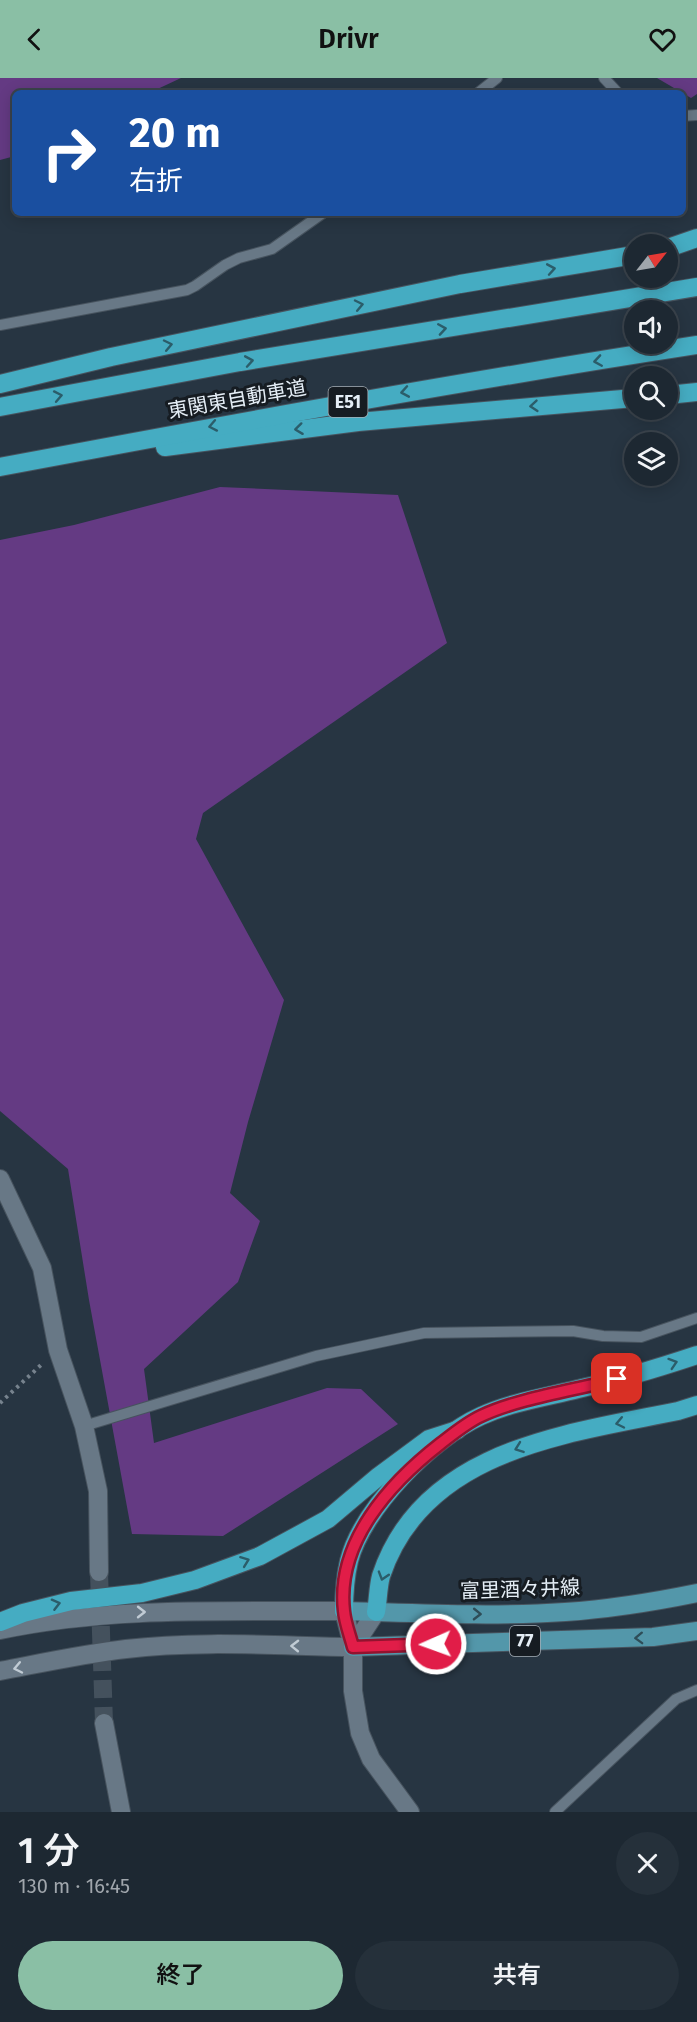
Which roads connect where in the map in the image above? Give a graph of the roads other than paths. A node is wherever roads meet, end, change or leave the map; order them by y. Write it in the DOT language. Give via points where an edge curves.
graph roads {
  1 [pos="497,78"];
  2 [pos="604,78"];
  3 [pos="482,90"];
  4 [pos="615,90"];
  5 [pos="319,216"];
  6 [pos="697,238"];
  7 [pos="678,245"];
  8 [pos="624,257"];
  9 [pos="697,287"];
  10 [pos="0,325"];
  11 [pos="697,345"];
  12 [pos="0,384"];
  13 [pos="697,392"];
  14 [pos="678,394"];
  15 [pos="624,399"];
  16 [pos="0,407"];
  17 [pos="0,468"];
  18 [pos="0,1179"];
  19 [pos="697,1318"];
  20 [pos="697,1355"];
  21 [pos="697,1405"];
  22 [pos="84,1426"];
  23 [pos="458,1430"];
  24 [pos="99,1572"];
  25 [pos="697,1593"];
  26 [pos="344,1611"];
  27 [pos="376,1612"];
  28 [pos="0,1622"];
  29 [pos="0,1630"];
  30 [pos="697,1630"];
  31 [pos="353,1647"];
  32 [pos="0,1671"];
  33 [pos="697,1690"];
  34 [pos="104,1723"];
  35 [pos="121,1812"];
  36 [pos="410,1812"];
  37 [pos="555,1812"];
  1 -- 3 [label="lane"];
  2 -- 4 [label="lane"];
  5 -- 10 [label="lane" via="273,249 239,258 187,290"];
  6 -- 7 [label="highway"];
  12 -- 8 [label="highway, one-way" via="460,284"];
  16 -- 9 [label="highway, 東関東自動車道, one-way" via="240,362"];
  11 -- 17 [label="highway, 東関東自動車道 / E51, one-way" via="250,419"];
  13 -- 14 [label="highway"];
  15 -- 17 [label="highway, one-way" via="358,422"];
  18 -- 22 [label="street" via="42,1268 58,1350"];
  19 -- 22 [label="lane" via="641,1337 573,1331 424,1333 316,1356"];
  23 -- 20 [label="highway, one-way" via="481,1416 518,1403"];
  21 -- 27 [label="highway, one-way" via="520,1447 446,1485 396,1541 381,1578"];
  22 -- 24 [label="street" via="98,1491"];
  23 -- 26 [label="highway" via="403,1476 373,1511 349,1560"];
  28 -- 23 [label="highway, one-way" via="71,1600 142,1593 195,1580 260,1556 328,1519 429,1439"];
  27 -- 25 [label="main road, 富里酒々井線 / 77, one-way" via="565,1612"];
  26 -- 27 [label="main road, 富里酒々井線 / 77"];
  29 -- 26 [label="street, one-way" via="132,1612"];
  26 -- 31 [label="street"];
  27 -- 31 [label="street"];
  30 -- 31 [label="main road, 77, one-way" via="653,1637"];
  31 -- 32 [label="street, one-way" via="127,1649"];
  31 -- 36 [label="street" via="353,1691 360,1733 371,1759"];
  33 -- 37 [label="lane" via="676,1699"];
  34 -- 35 [label="street"];
}
